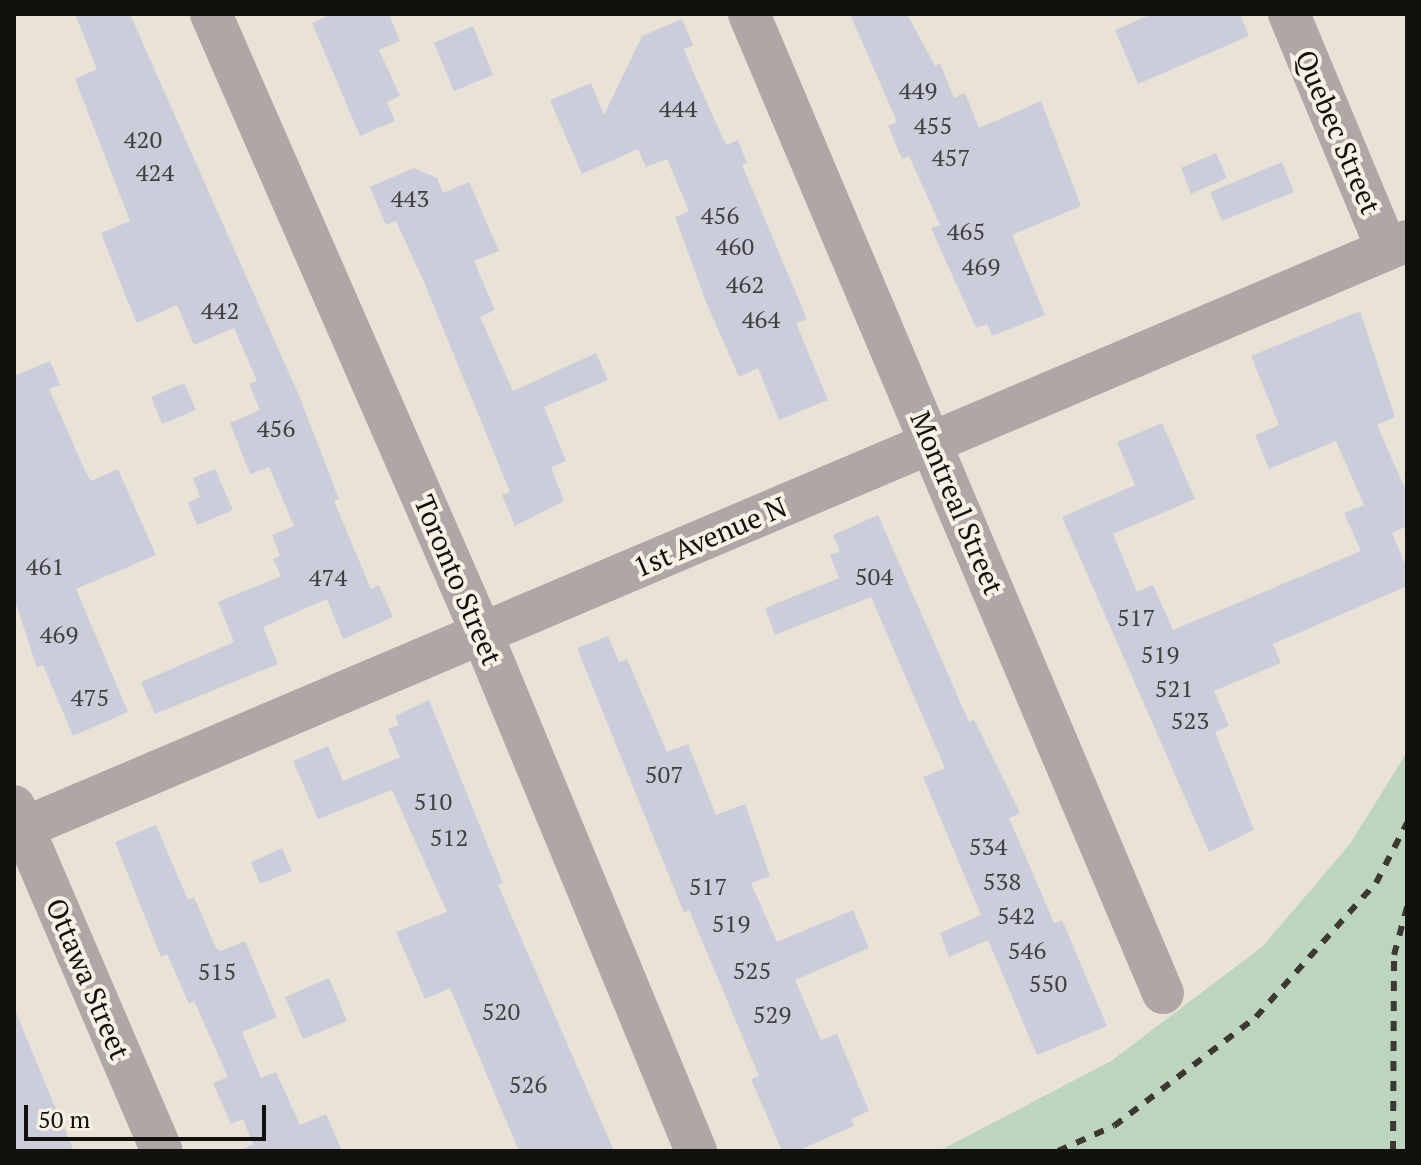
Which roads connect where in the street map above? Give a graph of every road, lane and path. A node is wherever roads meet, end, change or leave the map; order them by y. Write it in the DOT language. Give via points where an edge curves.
graph roads {
  1 [pos="211,14"];
  2 [pos="749,14"];
  3 [pos="1289,14"];
  4 [pos="1397,245"];
  5 [pos="932,443"];
  6 [pos="482,634"];
  7 [pos="17,822"];
  8 [pos="1163,993"];
  9 [pos="162,1151"];
  10 [pos="696,1151"];
  1 -- 6 [label="street, Toronto Street"];
  2 -- 5 [label="street, Montreal Street"];
  3 -- 4 [label="street, Quebec Street"];
  4 -- 5 [label="street, 1st Avenue N"];
  5 -- 6 [label="street, 1st Avenue N"];
  5 -- 8 [label="street, Montreal Street"];
  6 -- 7 [label="street, 1st Avenue N"];
  6 -- 10 [label="street, Toronto Street"];
  7 -- 9 [label="street, Ottawa Street"];
}
